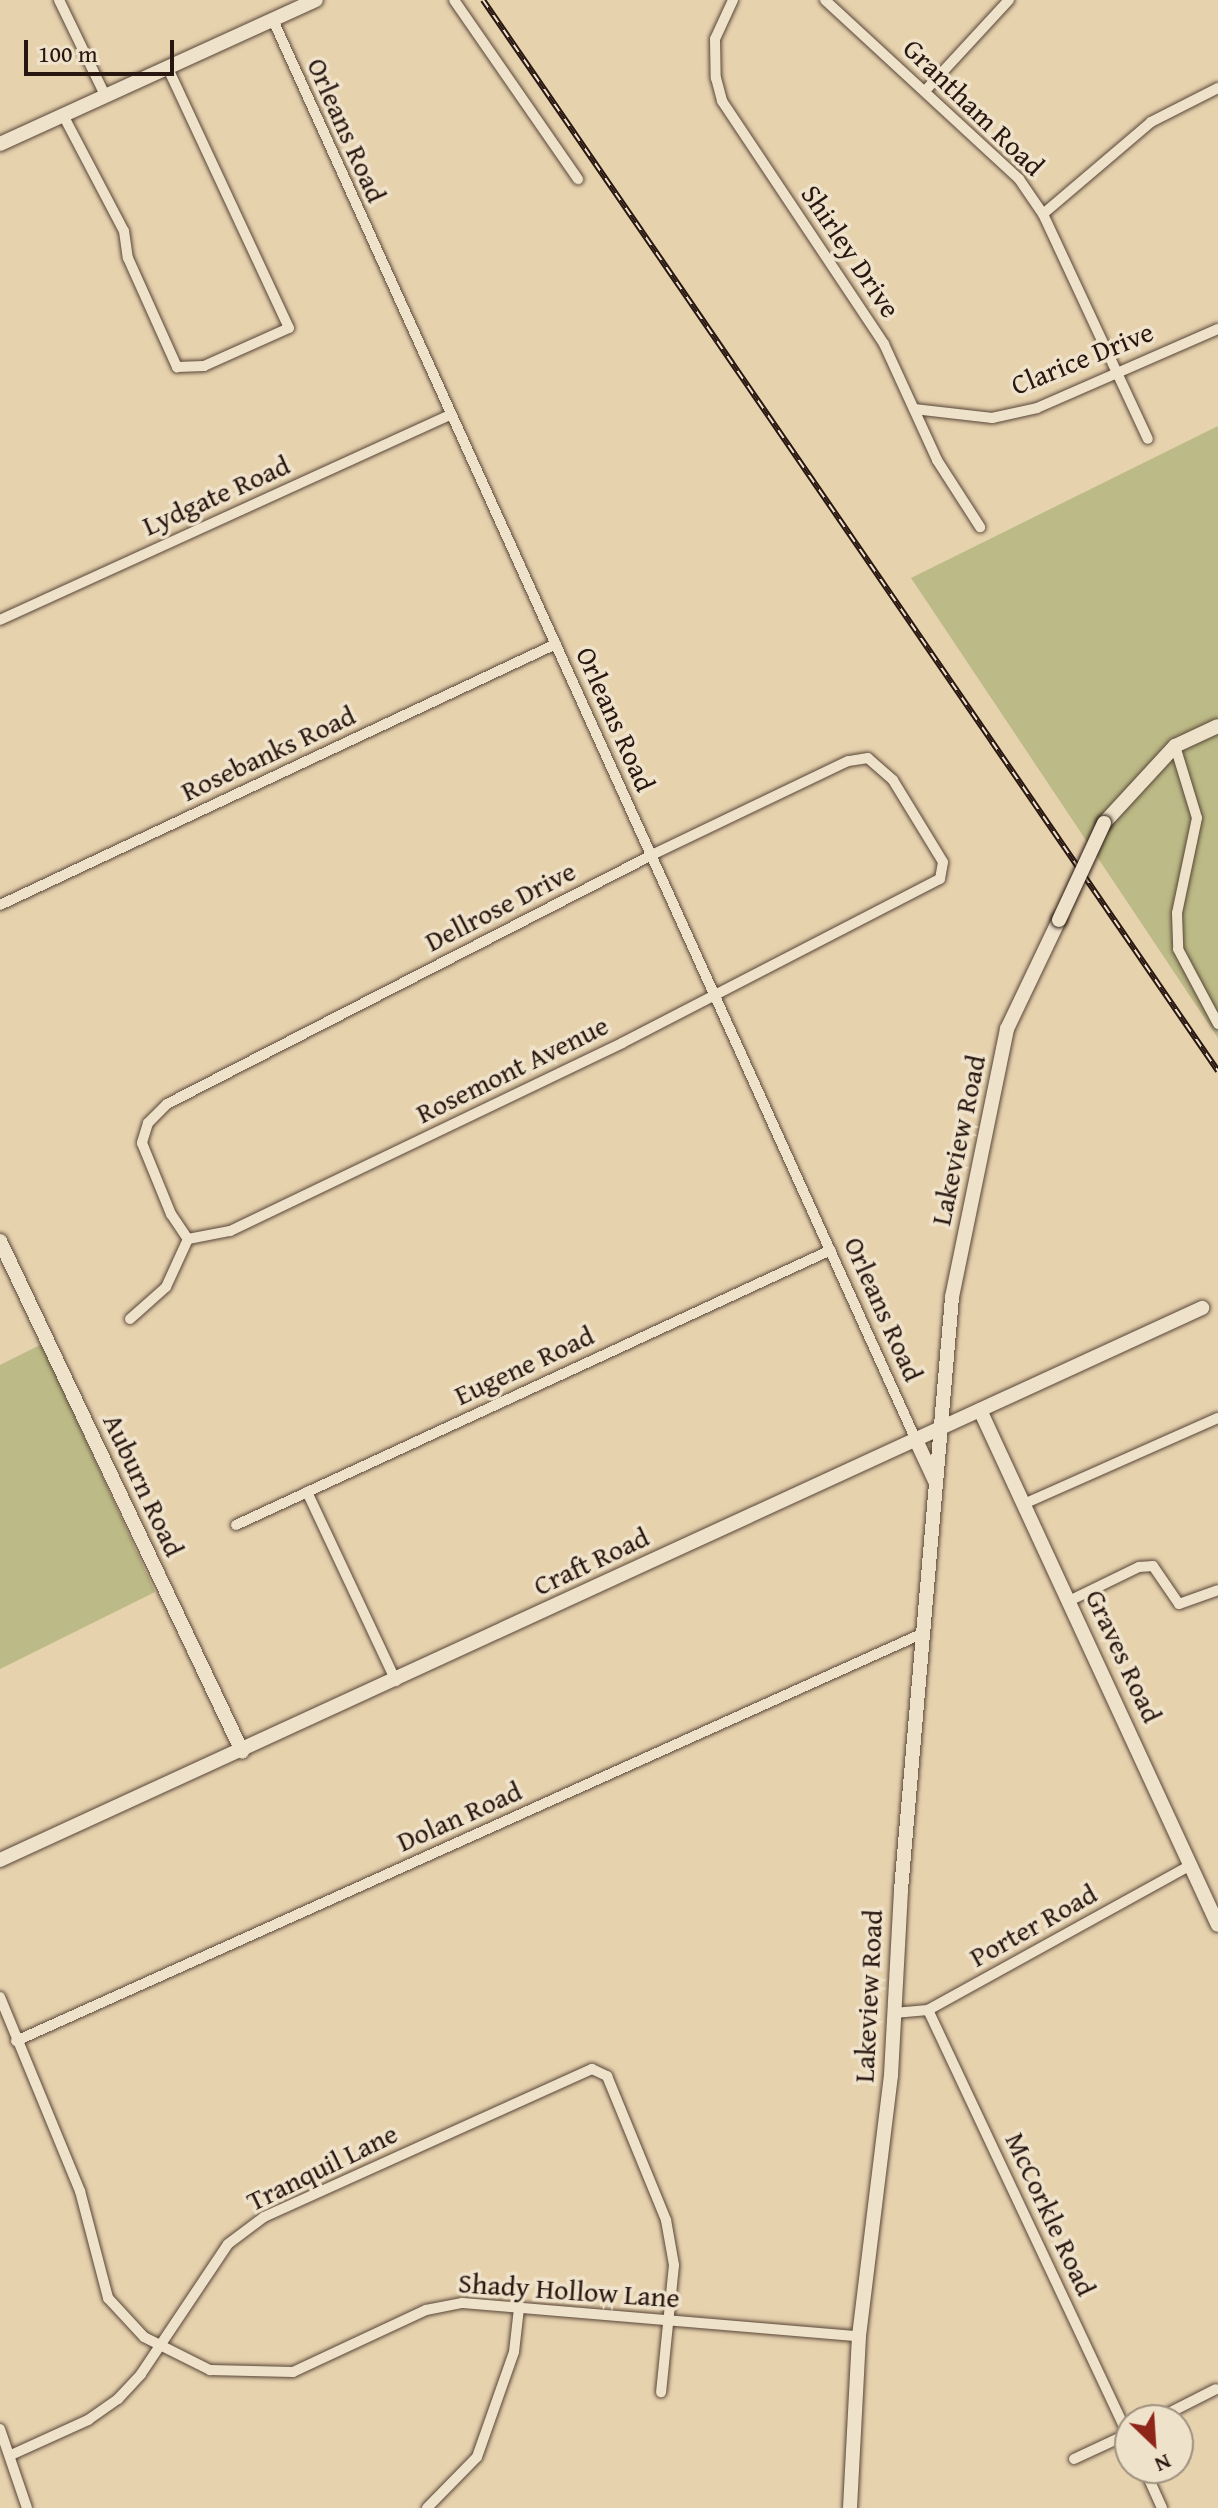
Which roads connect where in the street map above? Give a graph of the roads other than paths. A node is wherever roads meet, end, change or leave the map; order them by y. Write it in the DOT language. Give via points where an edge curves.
graph roads {
  1 [pos="59,0"];
  2 [pos="316,0"];
  3 [pos="454,0"];
  4 [pos="733,0"];
  5 [pos="825,0"];
  6 [pos="1009,0"];
  7 [pos="273,20"];
  8 [pos="168,68"];
  9 [pos="1218,88"];
  10 [pos="925,91"];
  11 [pos="105,95"];
  12 [pos="63,115"];
  13 [pos="0,144"];
  14 [pos="578,179"];
  15 [pos="1043,214"];
  16 [pos="1218,329"];
  17 [pos="1114,373"];
  18 [pos="914,409"];
  19 [pos="451,414"];
  20 [pos="1148,439"];
  21 [pos="980,527"];
  22 [pos="0,620"];
  23 [pos="556,644"];
  24 [pos="1218,726"];
  25 [pos="1175,746"];
  26 [pos="650,856"];
  27 [pos="940,879"];
  28 [pos="0,905"];
  29 [pos="716,991"];
  30 [pos="1218,1024"];
  31 [pos="188,1239"];
  32 [pos="0,1241"];
  33 [pos="831,1250"];
  34 [pos="1202,1308"];
  35 [pos="130,1319"];
  36 [pos="980,1410"];
  37 [pos="1218,1418"];
  38 [pos="945,1425"];
  39 [pos="915,1438"];
  40 [pos="938,1488"];
  41 [pos="307,1492"];
  42 [pos="1026,1503"];
  43 [pos="236,1525"];
  44 [pos="1218,1590"];
  45 [pos="1071,1600"];
  46 [pos="921,1634"];
  47 [pos="396,1681"];
  48 [pos="242,1751"];
  49 [pos="0,1860"];
  50 [pos="1191,1865"];
  51 [pos="1218,1925"];
  52 [pos="0,1997"];
  53 [pos="928,2010"];
  54 [pos="894,2013"];
  55 [pos="16,2041"];
  56 [pos="519,2308"];
  57 [pos="668,2320"];
  58 [pos="859,2336"];
  59 [pos="160,2347"];
  60 [pos="1216,2389"];
  61 [pos="661,2392"];
  62 [pos="1114,2404"];
  63 [pos="1186,2404"];
  64 [pos="0,2429"];
  65 [pos="1114,2442"];
  66 [pos="11,2455"];
  67 [pos="1074,2459"];
  68 [pos="1151,2484"];
  69 [pos="27,2508"];
  70 [pos="427,2508"];
  71 [pos="850,2508"];
  72 [pos="1162,2508"];
  1 -- 11 [label="street"];
  2 -- 7 [label="street"];
  3 -- 14 [label="street"];
  4 -- 18 [label="street, Shirley Drive" via="715,39 722,101 884,344"];
  5 -- 10 [label="street, Grantham Road"];
  6 -- 10 [label="street"];
  7 -- 8 [label="street"];
  7 -- 19 [label="street, Orleans Road"];
  8 -- 11 [label="street"];
  8 -- 12 [label="street" via="289,328 204,366 177,367 128,258 124,231"];
  9 -- 15 [label="street" via="1151,122"];
  10 -- 15 [label="street, Grantham Road" via="1010,170"];
  11 -- 12 [label="street"];
  12 -- 13 [label="street"];
  15 -- 17 [label="street, Grantham Road"];
  16 -- 17 [label="street, Clarice Drive"];
  17 -- 18 [label="street, Clarice Drive" via="1037,408 992,418"];
  17 -- 20 [label="street, Grantham Road"];
  18 -- 21 [label="street, Shirley Drive" via="937,460"];
  19 -- 22 [label="street, Lydgate Road"];
  19 -- 23 [label="street, Orleans Road"];
  23 -- 26 [label="street, Orleans Road"];
  23 -- 28 [label="street, Rosebanks Road"];
  24 -- 25 [label="street"];
  25 -- 30 [label="street" via="1197,818 1177,913 1178,949"];
  25 -- 38 [label="street, Lakeview Road, bridge" via="1104,823 1007,1029 952,1297"];
  26 -- 27 [label="street, Dellrose Drive" via="848,761 868,758 893,780 943,862"];
  26 -- 29 [label="street, Orleans Road"];
  26 -- 31 [label="street, Dellrose Drive" via="167,1104 148,1123 142,1143 171,1214"];
  27 -- 29 [label="street, Rosemont Avenue"];
  29 -- 31 [label="street, Rosemont Avenue" via="622,1043 230,1231"];
  29 -- 33 [label="street, Orleans Road"];
  31 -- 35 [label="street" via="166,1287"];
  32 -- 48 [label="street, Auburn Road"];
  33 -- 39 [label="street, Orleans Road"];
  33 -- 41 [label="street, Eugene Road"];
  34 -- 36 [label="street, Craft Road"];
  36 -- 38 [label="street, Craft Road"];
  36 -- 42 [label="street, Graves Road"];
  37 -- 42 [label="street"];
  38 -- 39 [label="street, Craft Road"];
  38 -- 40 [label="street, Lakeview Road"];
  39 -- 40 [label="street"];
  39 -- 47 [label="street, Craft Road"];
  40 -- 46 [label="street, Lakeview Road"];
  41 -- 43 [label="street, Eugene Road"];
  41 -- 47 [label="street"];
  42 -- 45 [label="street, Graves Road"];
  44 -- 45 [label="street" via="1179,1604 1153,1566"];
  45 -- 50 [label="street, Graves Road"];
  46 -- 54 [label="street, Lakeview Road"];
  46 -- 55 [label="street, Dolan Road"];
  47 -- 48 [label="street, Craft Road"];
  48 -- 49 [label="street, Craft Road"];
  50 -- 51 [label="street, Graves Road"];
  50 -- 53 [label="street, Porter Road"];
  52 -- 55 [label="street, Shady Hollow Lane"];
  53 -- 54 [label="street, Porter Road"];
  53 -- 62 [label="street, McCorkle Road"];
  54 -- 58 [label="street, Lakeview Road"];
  55 -- 59 [label="street, Shady Hollow Lane" via="80,2191 108,2298 127,2324"];
  56 -- 57 [label="street, Shady Hollow Lane"];
  56 -- 59 [label="street, Shady Hollow Lane" via="462,2303 426,2310 293,2372 210,2370"];
  56 -- 70 [label="street" via="514,2352 477,2457"];
  57 -- 58 [label="street, Shady Hollow Lane"];
  57 -- 59 [label="street, Tranquil Lane" via="674,2265 666,2220 607,2076 592,2069 264,2217 228,2244"];
  57 -- 61 [label="street"];
  58 -- 71 [label="street, Lakeview Road"];
  59 -- 66 [label="street, Tranquil Lane" via="118,2399 88,2420"];
  60 -- 63 [label="street"];
  64 -- 66 [label="street"];
  65 -- 67 [label="street"];
  66 -- 69 [label="street"];
  68 -- 72 [label="street"];
}
